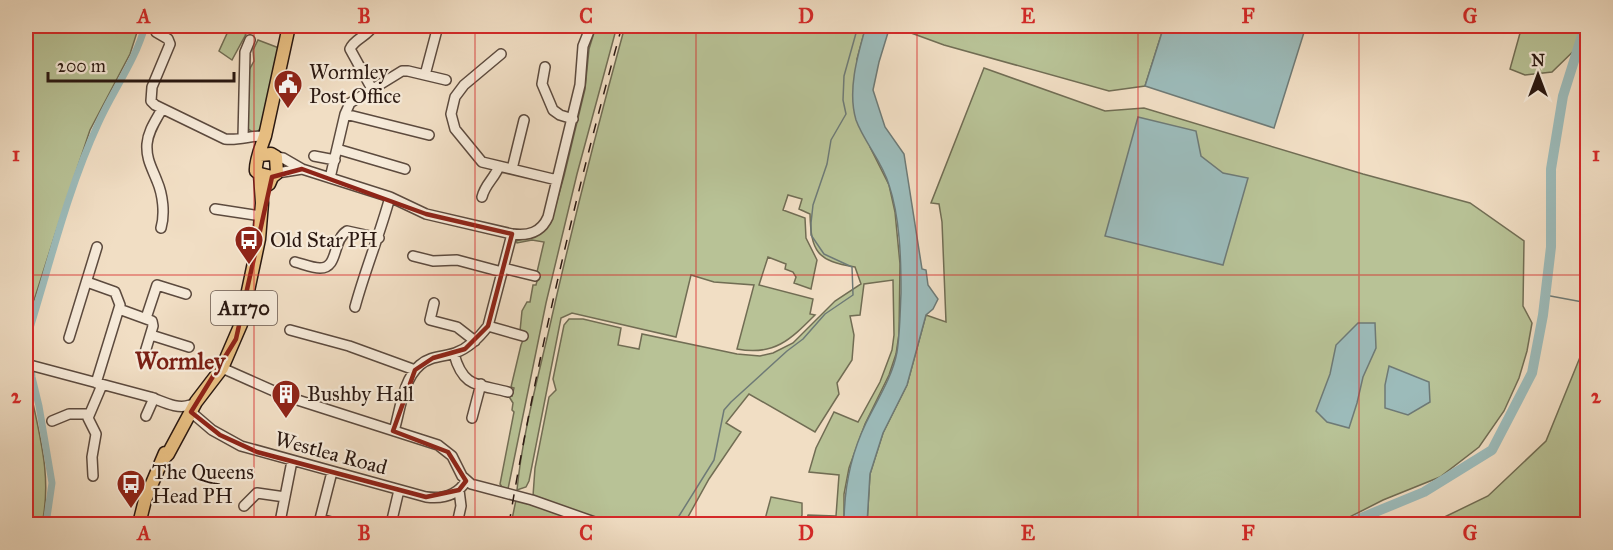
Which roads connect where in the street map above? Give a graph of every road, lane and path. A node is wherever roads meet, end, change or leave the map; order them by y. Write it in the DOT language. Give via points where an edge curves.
graph roads {
  1 [pos="290,26"];
  2 [pos="373,26"];
  3 [pos="438,26"];
  4 [pos="451,26"];
  5 [pos="591,26"];
  6 [pos="463,28"];
  7 [pos="156,33"];
  8 [pos="249,40"];
  9 [pos="501,54"];
  10 [pos="545,67"];
  11 [pos="425,75"];
  12 [pos="446,80"];
  13 [pos="372,89"];
  14 [pos="162,109"];
  15 [pos="345,114"];
  16 [pos="573,119"];
  17 [pos="524,120"];
  18 [pos="429,135"];
  19 [pos="261,146"];
  20 [pos="337,149"];
  21 [pos="314,156"];
  22 [pos="334,160"];
  23 [pos="499,166"];
  24 [pos="302,169"];
  25 [pos="405,169"];
  26 [pos="512,169"];
  27 [pos="269,175"];
  28 [pos="330,178"];
  29 [pos="557,180"];
  30 [pos="390,197"];
  31 [pos="482,197"];
  32 [pos="215,209"];
  33 [pos="261,216"];
  34 [pos="161,228"];
  35 [pos="512,234"];
  36 [pos="379,238"];
  37 [pos="97,246"];
  38 [pos="413,256"];
  39 [pos="295,262"];
  40 [pos="502,270"];
  41 [pos="535,276"];
  42 [pos="87,282"];
  43 [pos="186,294"];
  44 [pos="434,303"];
  45 [pos="355,307"];
  46 [pos="119,309"];
  47 [pos="146,318"];
  48 [pos="488,326"];
  49 [pos="290,330"];
  50 [pos="151,335"];
  51 [pos="523,336"];
  52 [pos="69,338"];
  53 [pos="475,341"];
  54 [pos="189,347"];
  55 [pos="454,354"];
  56 [pos="143,359"];
  57 [pos="26,364"];
  58 [pos="222,368"];
  59 [pos="415,370"];
  60 [pos="99,384"];
  61 [pos="481,384"];
  62 [pos="508,392"];
  63 [pos="154,398"];
  64 [pos="168,404"];
  65 [pos="190,409"];
  66 [pos="89,414"];
  67 [pos="146,416"];
  68 [pos="472,418"];
  69 [pos="52,421"];
  70 [pos="394,431"];
  71 [pos="292,461"];
  72 [pos="332,472"];
  73 [pos="93,476"];
  74 [pos="466,481"];
  75 [pos="399,490"];
  76 [pos="459,490"];
  77 [pos="285,497"];
  78 [pos="244,506"];
  79 [pos="280,522"];
  80 [pos="140,525"];
  81 [pos="339,525"];
  82 [pos="391,525"];
  83 [pos="457,525"];
  84 [pos="600,525"];
  1 -- 19 [label="main road"];
  2 -- 13 [label="street" via="367,34 345,45"];
  3 -- 11 [label="street"];
  4 -- 6 [label="street"];
  5 -- 16 [label="street" via="583,46"];
  7 -- 14 [label="street" via="170,44 150,94 151,101"];
  8 -- 19 [label="street" via="245,52"];
  9 -- 23 [label="street" via="459,90 452,114 454,129 475,156"];
  10 -- 16 [label="street" via="542,84 553,110"];
  11 -- 12 [label="street"];
  11 -- 13 [label="street" via="402,71"];
  13 -- 15 [label="street" via="350,104"];
  14 -- 19 [label="street" via="225,138"];
  14 -- 34 [label="street" via="147,144 148,160 162,200"];
  15 -- 18 [label="street"];
  15 -- 20 [label="street"];
  16 -- 29 [label="street"];
  17 -- 26 [label="street"];
  19 -- 24 [label="street"];
  19 -- 27 [label="main road"];
  19 -- 27 [label="main road" via="256,171"];
  20 -- 22 [label="street"];
  20 -- 25 [label="street"];
  21 -- 22 [label="street"];
  22 -- 28 [label="street"];
  23 -- 26 [label="street"];
  23 -- 31 [label="street"];
  24 -- 27 [label="street"];
  24 -- 28 [label="street"];
  26 -- 29 [label="street"];
  27 -- 33 [label="main road, A1170"];
  28 -- 30 [label="street"];
  29 -- 35 [label="street" via="545,224 531,234"];
  30 -- 35 [label="street" via="426,214"];
  30 -- 36 [label="street"];
  32 -- 33 [label="street"];
  33 -- 58 [label="main road, A1170" via="241,324"];
  35 -- 40 [label="street"];
  36 -- 39 [label="street" via="347,231 340,237 328,266 318,268"];
  36 -- 45 [label="street"];
  37 -- 42 [label="street"];
  38 -- 40 [label="street"];
  40 -- 41 [label="street"];
  40 -- 48 [label="street"];
  42 -- 46 [label="street" via="115,292"];
  42 -- 52 [label="street"];
  43 -- 47 [label="street" via="157,285"];
  44 -- 53 [label="street" via="430,320 457,327"];
  46 -- 47 [label="street"];
  46 -- 60 [label="street"];
  47 -- 50 [label="street" via="152,321"];
  48 -- 51 [label="street"];
  48 -- 53 [label="street"];
  49 -- 59 [label="street"];
  50 -- 54 [label="street"];
  50 -- 56 [label="street"];
  53 -- 55 [label="street"];
  55 -- 59 [label="street" via="425,361"];
  55 -- 61 [label="street" via="463,376"];
  57 -- 60 [label="street"];
  58 -- 65 [label="main road, A1170"];
  58 -- 70 [label="street" via="285,396"];
  59 -- 70 [label="street"];
  60 -- 63 [label="street"];
  60 -- 66 [label="street"];
  61 -- 62 [label="street"];
  61 -- 68 [label="street"];
  63 -- 64 [label="street"];
  63 -- 67 [label="street"];
  64 -- 65 [label="street, Westlea Road"];
  64 -- 65 [label="street"];
  65 -- 71 [label="street, Westlea Road" via="232,442"];
  65 -- 80 [label="main road" via="145,500"];
  66 -- 69 [label="street" via="69,414"];
  66 -- 73 [label="street" via="88,421 96,434"];
  70 -- 74 [label="street" via="443,448"];
  71 -- 72 [label="street, Westlea Road"];
  71 -- 77 [label="street"];
  72 -- 75 [label="street, Westlea Road"];
  72 -- 81 [label="street" via="320,519"];
  74 -- 76 [label="street"];
  74 -- 84 [label="street"];
  75 -- 76 [label="street, Westlea Road" via="438,498"];
  75 -- 82 [label="street"];
  76 -- 83 [label="street"];
  77 -- 78 [label="street" via="257,493"];
  77 -- 79 [label="street"];
}
